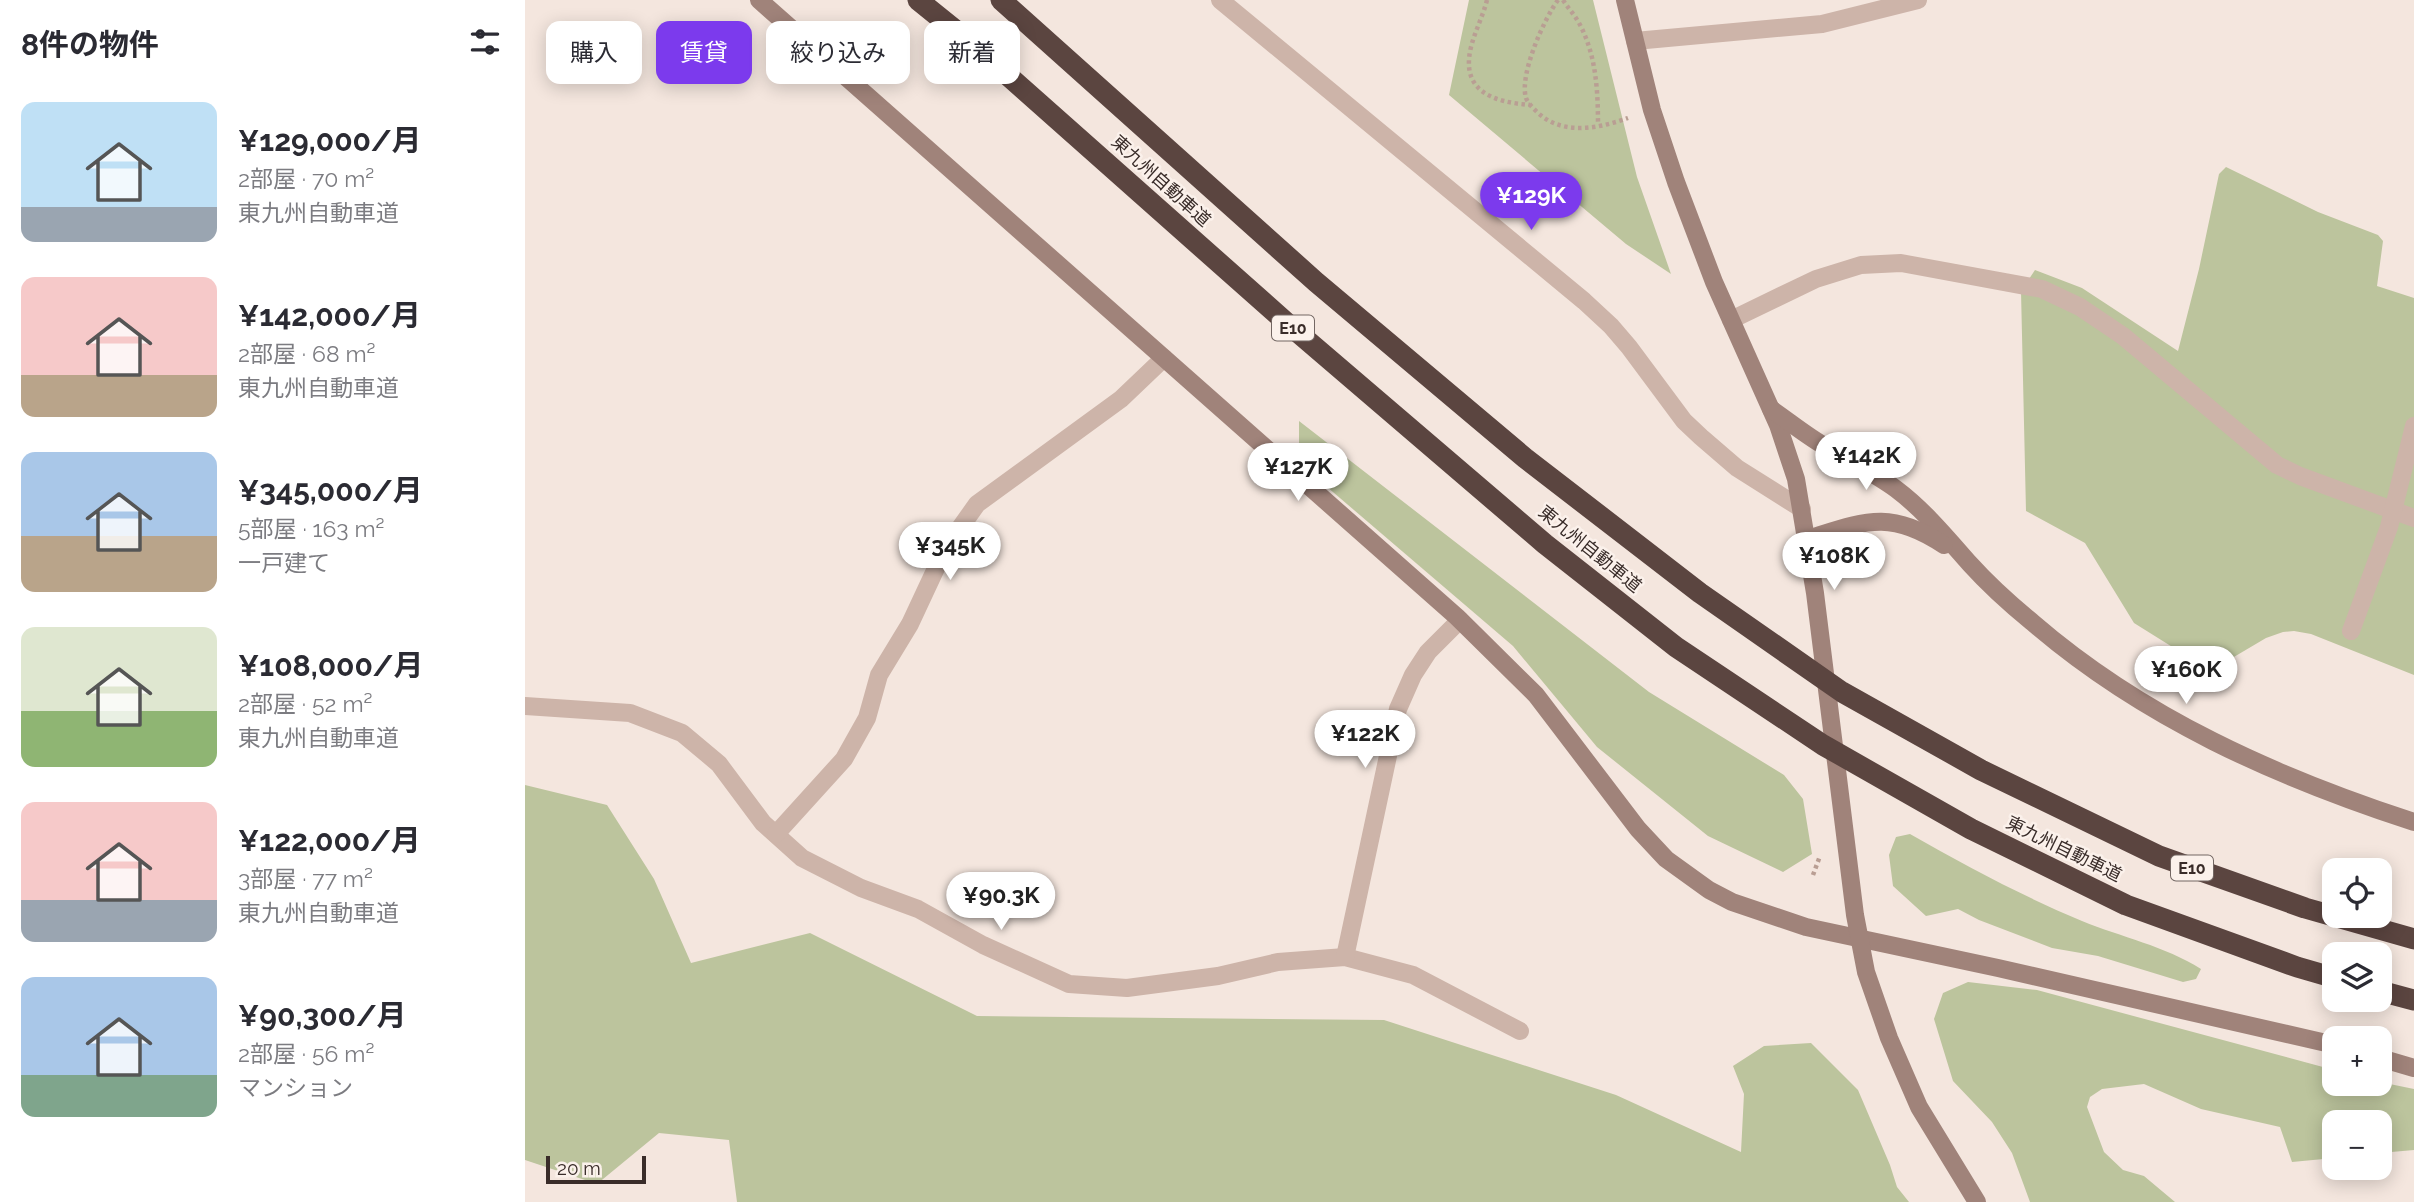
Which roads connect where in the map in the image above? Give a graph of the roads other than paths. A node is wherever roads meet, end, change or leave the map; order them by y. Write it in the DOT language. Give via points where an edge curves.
graph roads {
  1 [pos="759,0"];
  2 [pos="918,0"];
  3 [pos="1001,0"];
  4 [pos="1220,0"];
  5 [pos="1625,0"];
  6 [pos="1918,0"];
  7 [pos="1635,41"];
  8 [pos="1731,320"];
  9 [pos="1164,358"];
  10 [pos="1771,408"];
  11 [pos="2414,426"];
  12 [pos="1802,509"];
  13 [pos="2393,512"];
  14 [pos="2414,518"];
  15 [pos="1807,540"];
  16 [pos="1972,566"];
  17 [pos="1460,620"];
  18 [pos="2351,631"];
  19 [pos="525,706"];
  20 [pos="2414,822"];
  21 [pos="776,834"];
  22 [pos="1859,939"];
  23 [pos="2414,939"];
  24 [pos="1345,957"];
  25 [pos="2322,974"];
  26 [pos="2392,994"];
  27 [pos="2414,1000"];
  28 [pos="1520,1031"];
  29 [pos="2322,1042"];
  30 [pos="2392,1062"];
  31 [pos="2414,1068"];
  32 [pos="1977,1202"];
  1 -- 9 [label="street"];
  2 -- 25 [label="highway, 東九州自動車道 / E10" via="1545,544 1676,647 1823,745 1971,829 2126,905"];
  3 -- 23 [label="highway, 東九州自動車道 / E10" via="1316,282 1525,458 1700,593 1843,692 1981,770 2159,856 2305,908"];
  4 -- 12 [label="street" via="1584,301 1611,326 1684,421 1717,453"];
  5 -- 7 [label="street"];
  6 -- 7 [label="street" via="1811,26"];
  7 -- 8 [label="street" via="1664,150"];
  8 -- 10 [label="street"];
  8 -- 13 [label="street" via="1816,279 1861,265 1901,264 2042,289 2080,307 2123,336 2277,465"];
  9 -- 17 [label="street"];
  9 -- 21 [label="street" via="1121,399 977,504 945,549 910,624 879,675 867,718 844,759"];
  10 -- 12 [label="street"];
  10 -- 16 [label="street" via="1897,490"];
  11 -- 13 [label="street"];
  12 -- 15 [label="street"];
  13 -- 14 [label="street"];
  13 -- 18 [label="street"];
  15 -- 16 [label="street" via="1868,523 1904,523"];
  15 -- 22 [label="street"];
  16 -- 20 [label="street" via="2057,643 2146,706 2262,766"];
  17 -- 22 [label="street" via="1536,695 1638,828 1687,876 1760,913"];
  17 -- 24 [label="street" via="1428,652 1398,709"];
  19 -- 21 [label="street" via="630,713 682,733 719,764"];
  21 -- 24 [label="street" via="802,858 1069,984 1127,988 1218,976 1278,962"];
  22 -- 29 [label="street"];
  22 -- 32 [label="street" via="1872,989 1910,1088"];
  24 -- 28 [label="street" via="1413,975"];
  26 -- 27 [label="highway"];
  30 -- 31 [label="street"];
}
